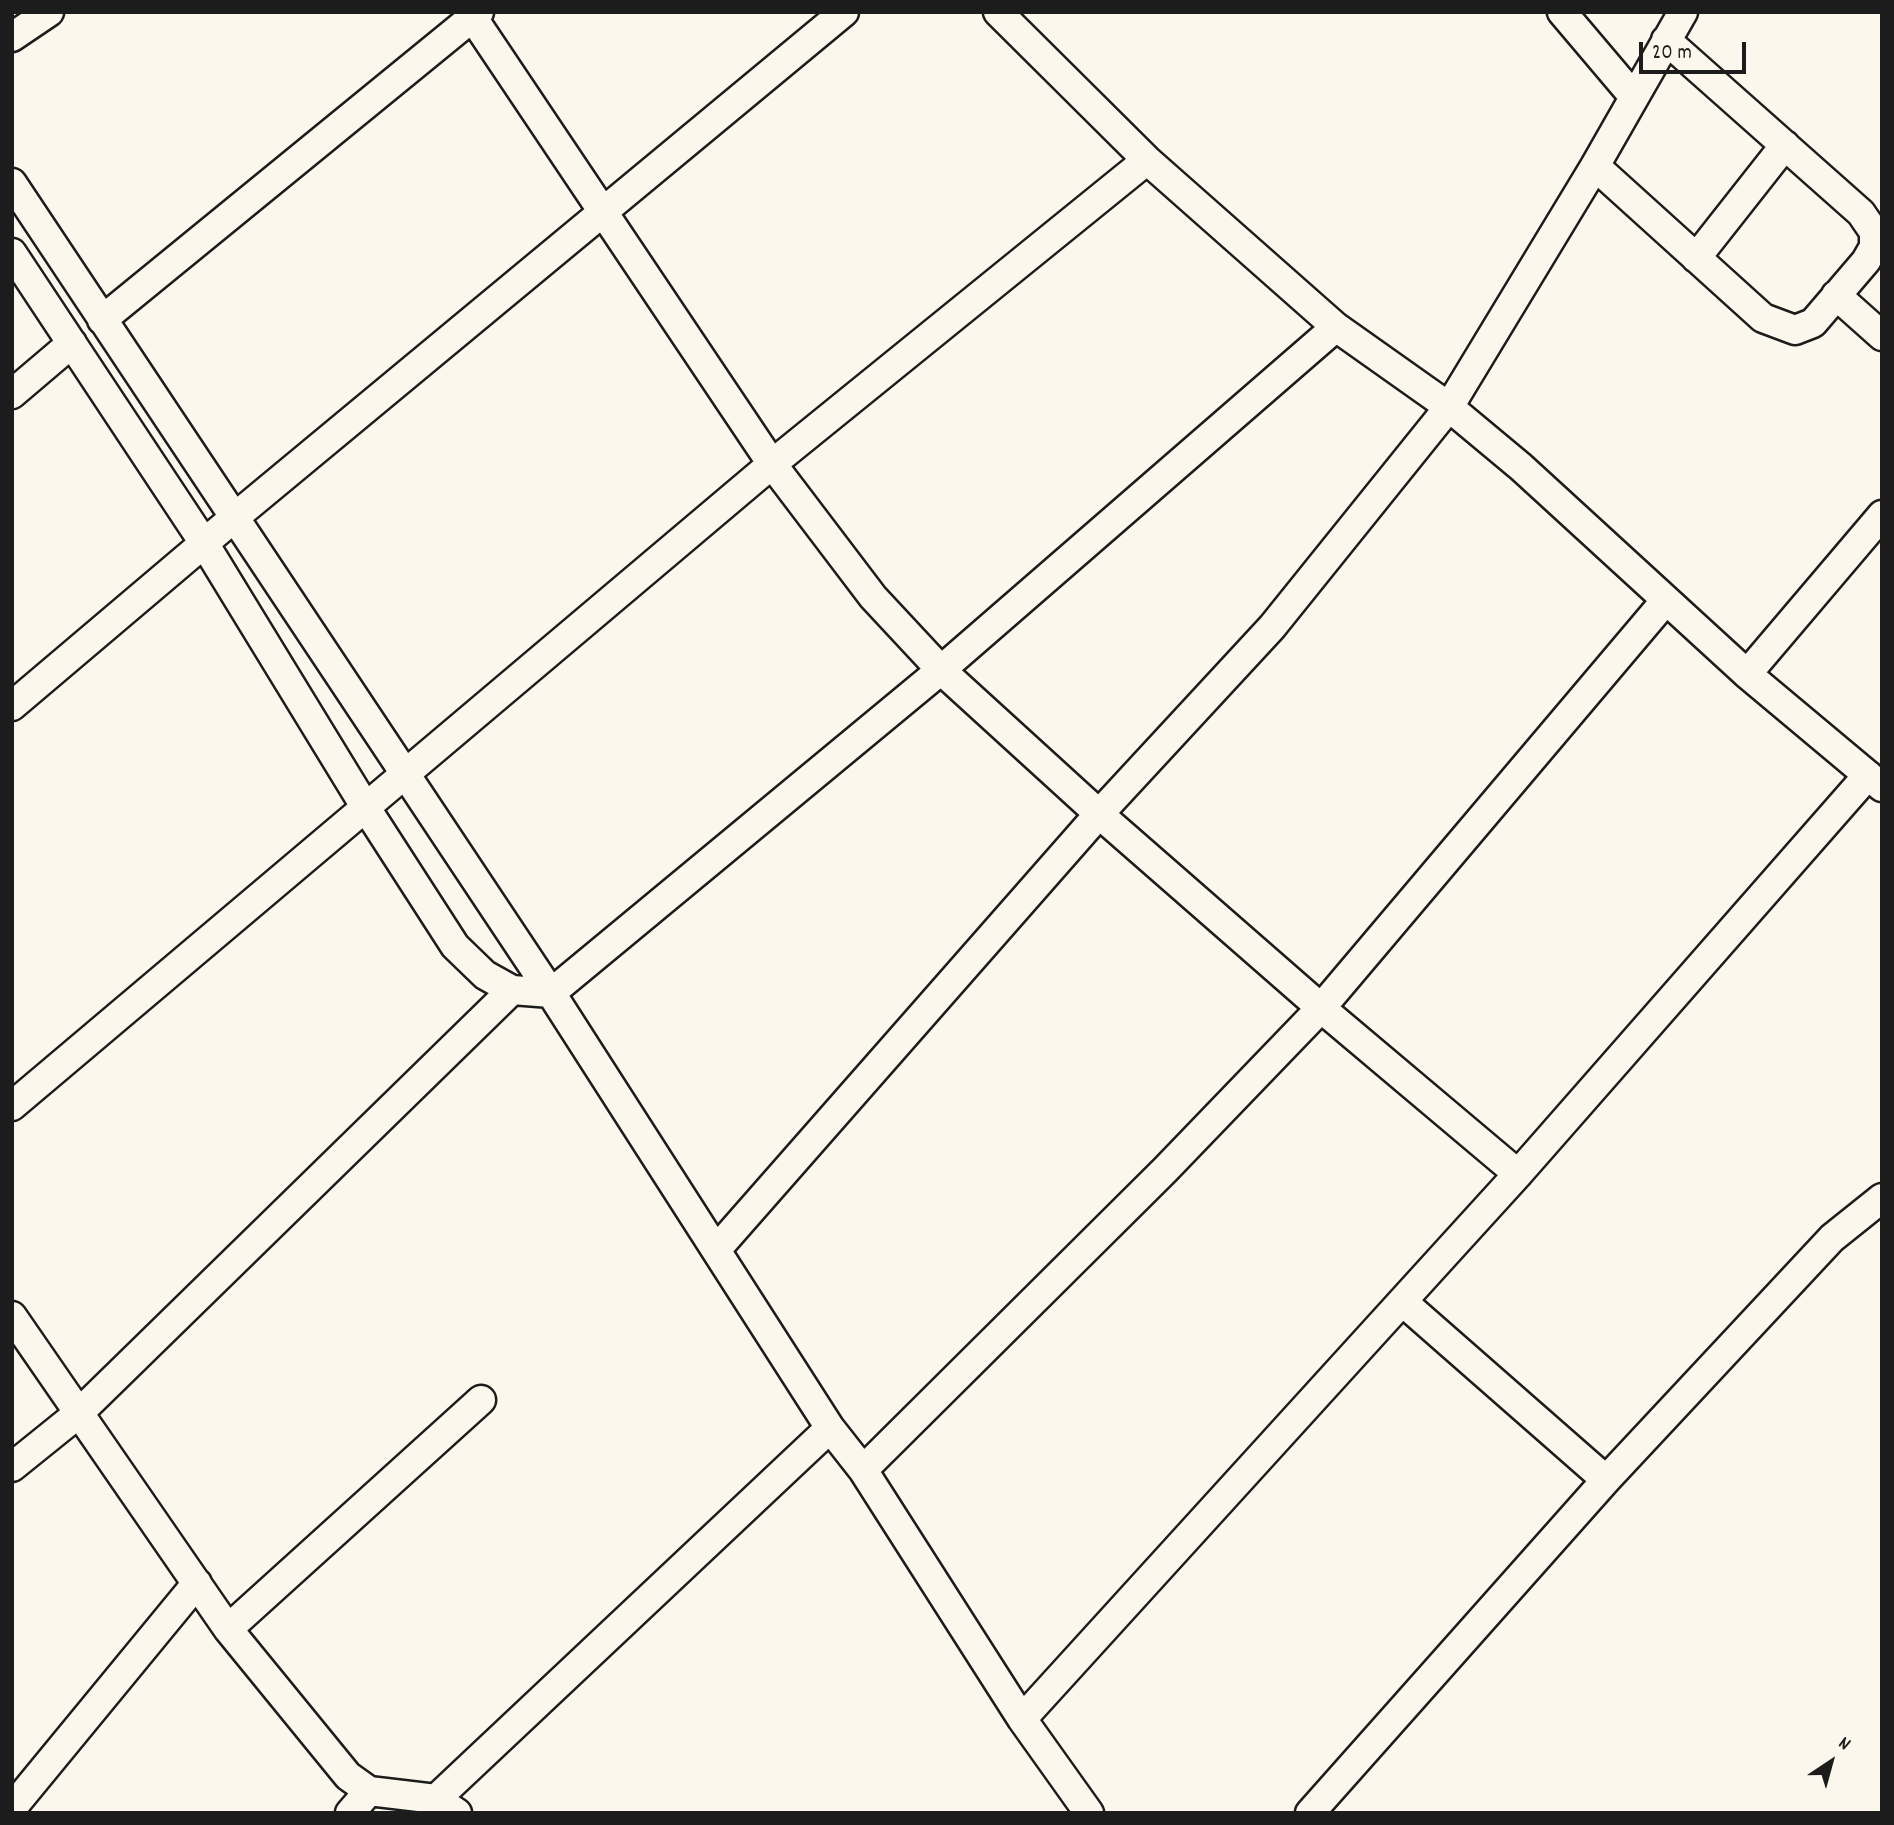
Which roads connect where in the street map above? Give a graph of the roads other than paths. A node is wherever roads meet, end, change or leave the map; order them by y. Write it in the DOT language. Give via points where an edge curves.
graph roads {
  1 [pos="48,12"];
  2 [pos="844,12"];
  3 [pos="998,12"];
  4 [pos="1562,12"];
  5 [pos="1683,12"];
  6 [pos="473,14"];
  7 [pos="12,37"];
  8 [pos="1666,40"];
  9 [pos="1634,97"];
  10 [pos="1785,145"];
  11 [pos="1147,160"];
  12 [pos="1595,166"];
  13 [pos="12,183"];
  14 [pos="603,212"];
  15 [pos="12,253"];
  16 [pos="1696,258"];
  17 [pos="1836,295"];
  18 [pos="102,320"];
  19 [pos="1336,327"];
  20 [pos="1882,336"];
  21 [pos="72,343"];
  22 [pos="12,394"];
  23 [pos="1450,407"];
  24 [pos="772,464"];
  25 [pos="1882,515"];
  26 [pos="235,517"];
  27 [pos="204,543"];
  28 [pos="1667,600"];
  29 [pos="941,670"];
  30 [pos="1747,674"];
  31 [pos="12,706"];
  32 [pos="407,775"];
  33 [pos="1875,781"];
  34 [pos="366,808"];
  35 [pos="1099,814"];
  36 [pos="512,990"];
  37 [pos="551,993"];
  38 [pos="1321,1008"];
  39 [pos="12,1106"];
  40 [pos="1518,1174"];
  41 [pos="1882,1198"];
  42 [pos="716,1250"];
  43 [pos="1403,1302"];
  44 [pos="12,1316"];
  45 [pos="481,1400"];
  46 [pos="79,1413"];
  47 [pos="830,1428"];
  48 [pos="12,1467"];
  49 [pos="863,1470"];
  50 [pos="1606,1480"];
  51 [pos="197,1583"];
  52 [pos="229,1629"];
  53 [pos="1022,1719"];
  54 [pos="369,1791"];
  55 [pos="447,1806"];
  56 [pos="12,1808"];
  57 [pos="351,1813"];
  58 [pos="1089,1813"];
  59 [pos="1310,1813"];
  1 -- 7 [label="street"];
  2 -- 14 [label="street"];
  3 -- 11 [label="street"];
  4 -- 9 [label="street"];
  5 -- 8 [label="street"];
  6 -- 14 [label="street"];
  6 -- 18 [label="street"];
  8 -- 9 [label="street"];
  8 -- 10 [label="street"];
  9 -- 12 [label="street"];
  10 -- 16 [label="street"];
  10 -- 17 [label="street" via="1861,213 1874,232 1874,247 1866,261"];
  11 -- 19 [label="street"];
  11 -- 24 [label="street"];
  12 -- 16 [label="street"];
  12 -- 23 [label="street"];
  13 -- 18 [label="street"];
  14 -- 24 [label="street"];
  14 -- 26 [label="street"];
  15 -- 21 [label="street"];
  16 -- 17 [label="street" via="1763,318 1795,330 1813,323"];
  17 -- 20 [label="street"];
  18 -- 26 [label="street"];
  19 -- 23 [label="street"];
  19 -- 29 [label="street"];
  21 -- 22 [label="street"];
  21 -- 27 [label="street"];
  23 -- 28 [label="street"];
  23 -- 35 [label="street" via="1272,628"];
  24 -- 29 [label="street" via="873,597"];
  24 -- 32 [label="street"];
  25 -- 30 [label="street"];
  26 -- 27 [label="street"];
  26 -- 32 [label="street"];
  27 -- 31 [label="street"];
  27 -- 34 [label="street"];
  28 -- 30 [label="street"];
  28 -- 38 [label="street"];
  29 -- 35 [label="street"];
  29 -- 37 [label="street"];
  30 -- 33 [label="street"];
  32 -- 34 [label="street"];
  32 -- 37 [label="street"];
  33 -- 40 [label="street"];
  34 -- 36 [label="street" via="455,946 485,975"];
  34 -- 39 [label="street"];
  35 -- 38 [label="street"];
  35 -- 42 [label="street"];
  36 -- 37 [label="street"];
  36 -- 46 [label="street"];
  37 -- 42 [label="street"];
  38 -- 40 [label="street"];
  38 -- 49 [label="street"];
  40 -- 43 [label="street"];
  41 -- 50 [label="street" via="1832,1238"];
  42 -- 47 [label="street"];
  43 -- 50 [label="street"];
  43 -- 53 [label="street"];
  44 -- 46 [label="street"];
  45 -- 52 [label="street"];
  46 -- 48 [label="street"];
  46 -- 51 [label="street"];
  47 -- 49 [label="street"];
  47 -- 55 [label="street"];
  49 -- 53 [label="street"];
  50 -- 59 [label="street"];
  51 -- 52 [label="street"];
  51 -- 56 [label="street"];
  52 -- 54 [label="street" via="348,1776"];
  53 -- 58 [label="street"];
  54 -- 55 [label="street"];
  54 -- 57 [label="street"];
}
